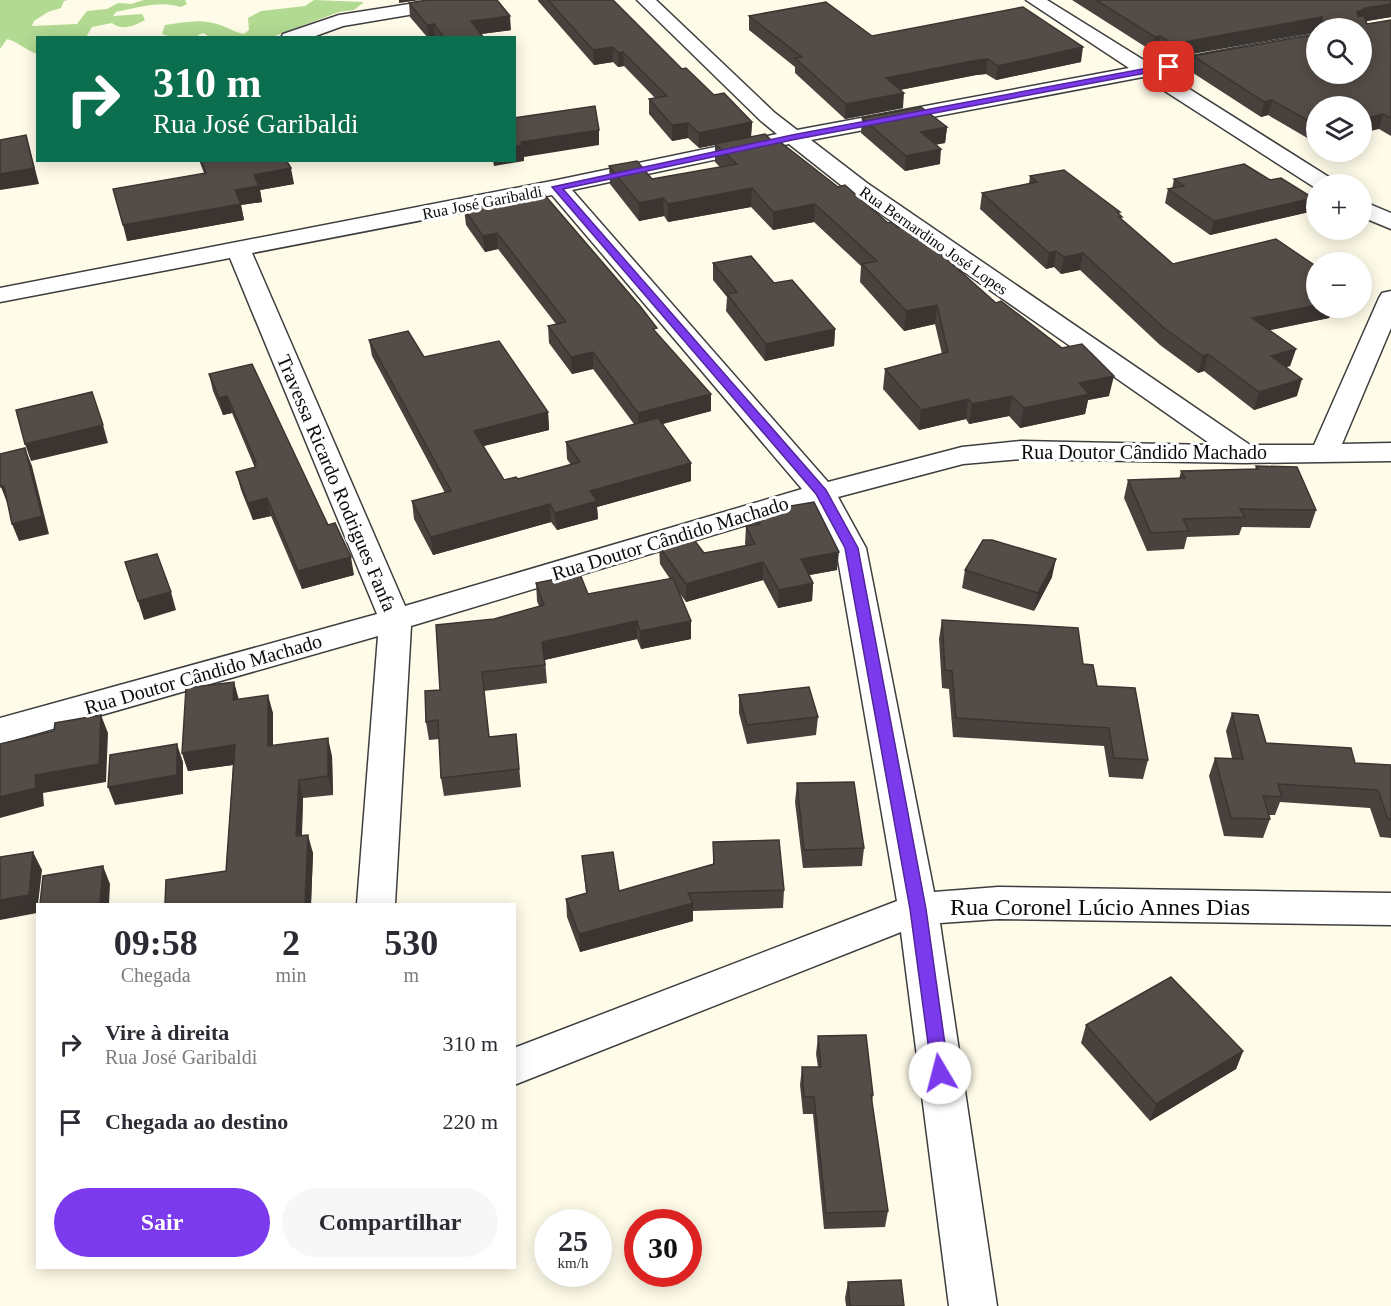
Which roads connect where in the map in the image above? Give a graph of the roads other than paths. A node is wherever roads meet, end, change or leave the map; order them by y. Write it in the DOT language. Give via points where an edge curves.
graph roads {
  1 [pos="468,0"];
  2 [pos="645,0"];
  3 [pos="1035,0"];
  4 [pos="375,7"];
  5 [pos="296,36"];
  6 [pos="1306,41"];
  7 [pos="1148,70"];
  8 [pos="792,138"];
  9 [pos="1309,174"];
  10 [pos="557,187"];
  11 [pos="1372,213"];
  12 [pos="1391,222"];
  13 [pos="238,249"];
  14 [pos="0,295"];
  15 [pos="1391,298"];
  16 [pos="1391,452"];
  17 [pos="1324,453"];
  18 [pos="1244,454"];
  19 [pos="821,493"];
  20 [pos="395,620"];
  21 [pos="0,731"];
  22 [pos="376,903"];
  23 [pos="918,909"];
  24 [pos="1391,909"];
  25 [pos="516,1066"];
  26 [pos="973,1306"];
  1 -- 4 [label="street"];
  2 -- 8 [label="street, Rua Bernardino José Lopes"];
  3 -- 7 [label="street"];
  4 -- 5 [label="street"];
  6 -- 7 [label="street, Rua José Garibaldi"];
  7 -- 8 [label="street, Rua José Garibaldi"];
  7 -- 9 [label="street"];
  8 -- 10 [label="street, Rua José Garibaldi"];
  8 -- 18 [label="street, Rua Bernardino José Lopes"];
  10 -- 13 [label="street, Rua José Garibaldi"];
  10 -- 19 [label="street"];
  11 -- 12 [label="street"];
  13 -- 14 [label="street, Rua José Garibaldi"];
  13 -- 20 [label="street, Travessa Ricardo Rodrigues Fanfa"];
  15 -- 17 [label="street"];
  16 -- 17 [label="street, Rua Doutor Cândido Machado"];
  17 -- 18 [label="street, Rua Doutor Cândido Machado"];
  18 -- 19 [label="street, Rua Doutor Cândido Machado" via="1021,450 962,456"];
  19 -- 20 [label="street, Rua Doutor Cândido Machado"];
  19 -- 23 [label="street" via="851,548"];
  20 -- 21 [label="street, Rua Doutor Cândido Machado"];
  20 -- 22 [label="street, Travessa Ricardo Rodrigues Fanfa"];
  23 -- 24 [label="street, Rua Coronel Lúcio Annes Dias" via="998,903"];
  23 -- 25 [label="street, Rua Coronel Lúcio Annes Dias"];
  23 -- 26 [label="street"];
}
